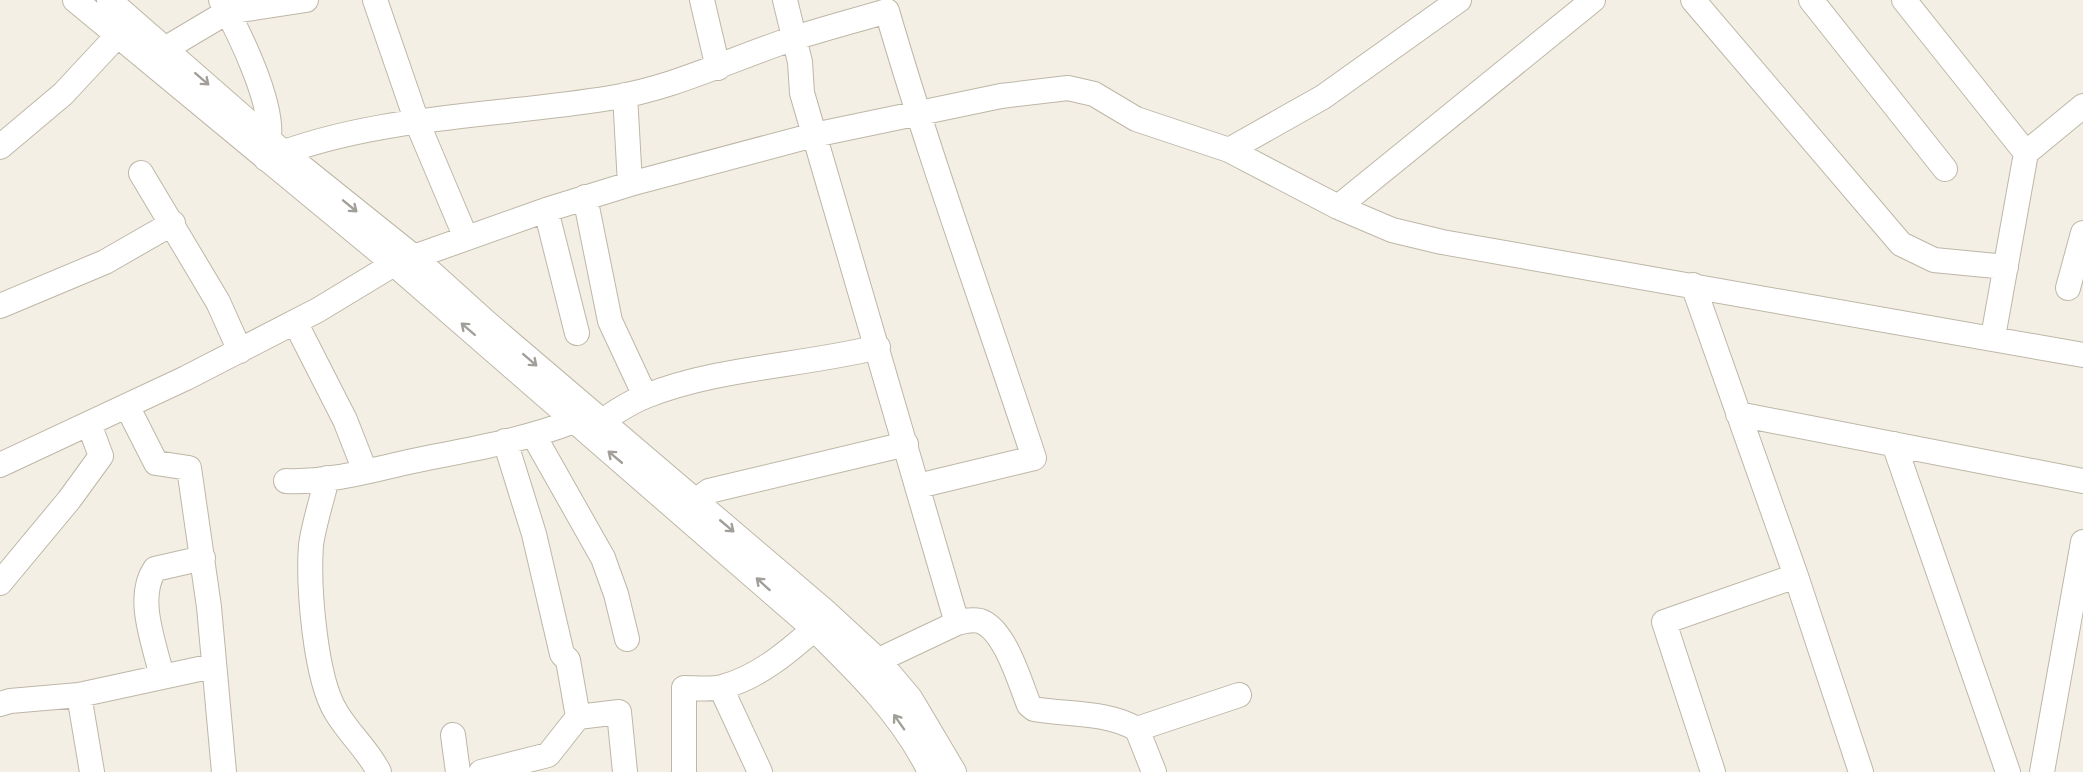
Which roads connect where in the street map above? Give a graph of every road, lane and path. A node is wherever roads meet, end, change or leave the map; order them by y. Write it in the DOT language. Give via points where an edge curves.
graph roads {
  1 [pos="75,0"];
  2 [pos="110,0"];
  3 [pos="306,0"];
  4 [pos="375,0"];
  5 [pos="702,0"];
  6 [pos="785,0"];
  7 [pos="1459,0"];
  8 [pos="1593,0"];
  9 [pos="1693,0"];
  10 [pos="1810,0"];
  11 [pos="1904,0"];
  12 [pos="224,6"];
  13 [pos="117,36"];
  14 [pos="794,38"];
  15 [pos="166,48"];
  16 [pos="146,61"];
  17 [pos="718,68"];
  18 [pos="625,95"];
  19 [pos="2083,106"];
  20 [pos="916,112"];
  21 [pos="417,122"];
  22 [pos="814,135"];
  23 [pos="0,147"];
  24 [pos="273,150"];
  25 [pos="1229,150"];
  26 [pos="2026,153"];
  27 [pos="1945,169"];
  28 [pos="141,173"];
  29 [pos="630,184"];
  30 [pos="585,197"];
  31 [pos="1338,207"];
  32 [pos="546,210"];
  33 [pos="173,222"];
  34 [pos="2083,232"];
  35 [pos="466,238"];
  36 [pos="404,260"];
  37 [pos="2006,267"];
  38 [pos="1693,285"];
  39 [pos="2068,288"];
  40 [pos="0,306"];
  41 [pos="295,322"];
  42 [pos="577,333"];
  43 [pos="1994,337"];
  44 [pos="878,347"];
  45 [pos="240,351"];
  46 [pos="2083,355"];
  47 [pos="645,396"];
  48 [pos="127,406"];
  49 [pos="1738,414"];
  50 [pos="89,424"];
  51 [pos="587,425"];
  52 [pos="534,436"];
  53 [pos="505,441"];
  54 [pos="906,444"];
  55 [pos="1894,444"];
  56 [pos="0,465"];
  57 [pos="365,471"];
  58 [pos="327,478"];
  59 [pos="286,481"];
  60 [pos="2083,481"];
  61 [pos="918,486"];
  62 [pos="689,506"];
  63 [pos="2083,542"];
  64 [pos="203,558"];
  65 [pos="1796,576"];
  66 [pos="0,583"];
  67 [pos="957,623"];
  68 [pos="814,629"];
  69 [pos="627,639"];
  70 [pos="878,660"];
  71 [pos="213,666"];
  72 [pos="856,670"];
  73 [pos="162,677"];
  74 [pos="721,688"];
  75 [pos="79,695"];
  76 [pos="1239,695"];
  77 [pos="0,704"];
  78 [pos="578,717"];
  79 [pos="1137,729"];
  80 [pos="453,735"];
  81 [pos="92,772"];
  82 [pos="224,772"];
  83 [pos="380,772"];
  84 [pos="458,772"];
  85 [pos="480,772"];
  86 [pos="625,772"];
  87 [pos="684,772"];
  88 [pos="760,772"];
  89 [pos="930,772"];
  90 [pos="954,772"];
  91 [pos="1154,772"];
  92 [pos="1713,772"];
  93 [pos="1861,772"];
  94 [pos="2008,772"];
  95 [pos="2043,772"];
  1 -- 13 [label="street"];
  2 -- 15 [label="street"];
  3 -- 12 [label="street"];
  4 -- 21 [label="street"];
  5 -- 17 [label="street"];
  6 -- 14 [label="street"];
  7 -- 25 [label="street" via="1323,97"];
  8 -- 31 [label="street"];
  9 -- 37 [label="street" via="1901,244 1934,260"];
  10 -- 27 [label="street"];
  11 -- 26 [label="street"];
  12 -- 15 [label="street"];
  12 -- 24 [label="street" via="251,63 271,121"];
  13 -- 16 [label="street"];
  13 -- 23 [label="street" via="63,94"];
  14 -- 17 [label="street"];
  14 -- 20 [label="street" via="887,12"];
  14 -- 22 [label="street" via="802,93"];
  15 -- 16 [label="street"];
  15 -- 24 [label="street, one-way"];
  16 -- 24 [label="street"];
  17 -- 18 [label="street"];
  18 -- 21 [label="street"];
  18 -- 29 [label="street"];
  19 -- 26 [label="street"];
  20 -- 22 [label="street"];
  20 -- 25 [label="street" via="1068,88 1094,94 1147,123"];
  20 -- 61 [label="street" via="1034,458"];
  21 -- 24 [label="street"];
  21 -- 35 [label="street"];
  22 -- 29 [label="street"];
  22 -- 44 [label="street"];
  24 -- 36 [label="street"];
  25 -- 31 [label="street"];
  26 -- 37 [label="street"];
  28 -- 33 [label="street"];
  29 -- 30 [label="street"];
  30 -- 32 [label="street"];
  30 -- 47 [label="street" via="609,321"];
  31 -- 38 [label="street" via="1392,230 1442,242"];
  32 -- 35 [label="street"];
  32 -- 42 [label="street"];
  33 -- 40 [label="street" via="105,262"];
  33 -- 45 [label="street" via="218,302"];
  34 -- 39 [label="street"];
  35 -- 36 [label="street"];
  36 -- 41 [label="street"];
  36 -- 51 [label="street"];
  37 -- 43 [label="street"];
  38 -- 43 [label="street"];
  38 -- 49 [label="street"];
  41 -- 45 [label="street"];
  41 -- 57 [label="street" via="345,420"];
  43 -- 46 [label="street"];
  44 -- 47 [label="street" via="840,357 730,373"];
  44 -- 54 [label="street"];
  45 -- 48 [label="street"];
  47 -- 51 [label="street"];
  48 -- 50 [label="street"];
  48 -- 64 [label="street" via="156,463 189,468"];
  49 -- 55 [label="street"];
  49 -- 65 [label="street"];
  50 -- 56 [label="street"];
  50 -- 66 [label="street" via="101,456"];
  51 -- 52 [label="street"];
  51 -- 62 [label="street"];
  52 -- 53 [label="street"];
  52 -- 69 [label="street" via="603,558"];
  53 -- 57 [label="street"];
  53 -- 78 [label="street" via="534,534 561,654 568,660"];
  54 -- 61 [label="street"];
  54 -- 62 [label="street" via="709,491"];
  55 -- 60 [label="street"];
  55 -- 94 [label="street"];
  57 -- 58 [label="street"];
  58 -- 59 [label="street"];
  58 -- 83 [label="street" via="311,544 316,634 324,683 336,712"];
  61 -- 67 [label="street"];
  68 -- 62 [label="street, one-way"];
  62 -- 70 [label="street, one-way"];
  63 -- 95 [label="street"];
  64 -- 71 [label="street"];
  64 -- 73 [label="street" via="155,569 148,578 147,606"];
  65 -- 92 [label="street" via="1664,622"];
  65 -- 93 [label="street"];
  67 -- 70 [label="street"];
  67 -- 79 [label="street" via="972,620 992,628 1034,709 1114,719"];
  68 -- 72 [label="street"];
  68 -- 74 [label="street" via="788,653 755,674"];
  70 -- 72 [label="street"];
  70 -- 90 [label="street" via="910,698"];
  71 -- 73 [label="street"];
  71 -- 82 [label="street"];
  89 -- 72 [label="street, one-way" via="899,720"];
  73 -- 75 [label="street"];
  74 -- 87 [label="street" via="684,688"];
  74 -- 88 [label="street"];
  75 -- 77 [label="street"];
  75 -- 81 [label="street"];
  76 -- 79 [label="street"];
  78 -- 85 [label="street" via="548,755"];
  78 -- 86 [label="street" via="619,712"];
  79 -- 91 [label="street"];
  80 -- 84 [label="street"];
}
